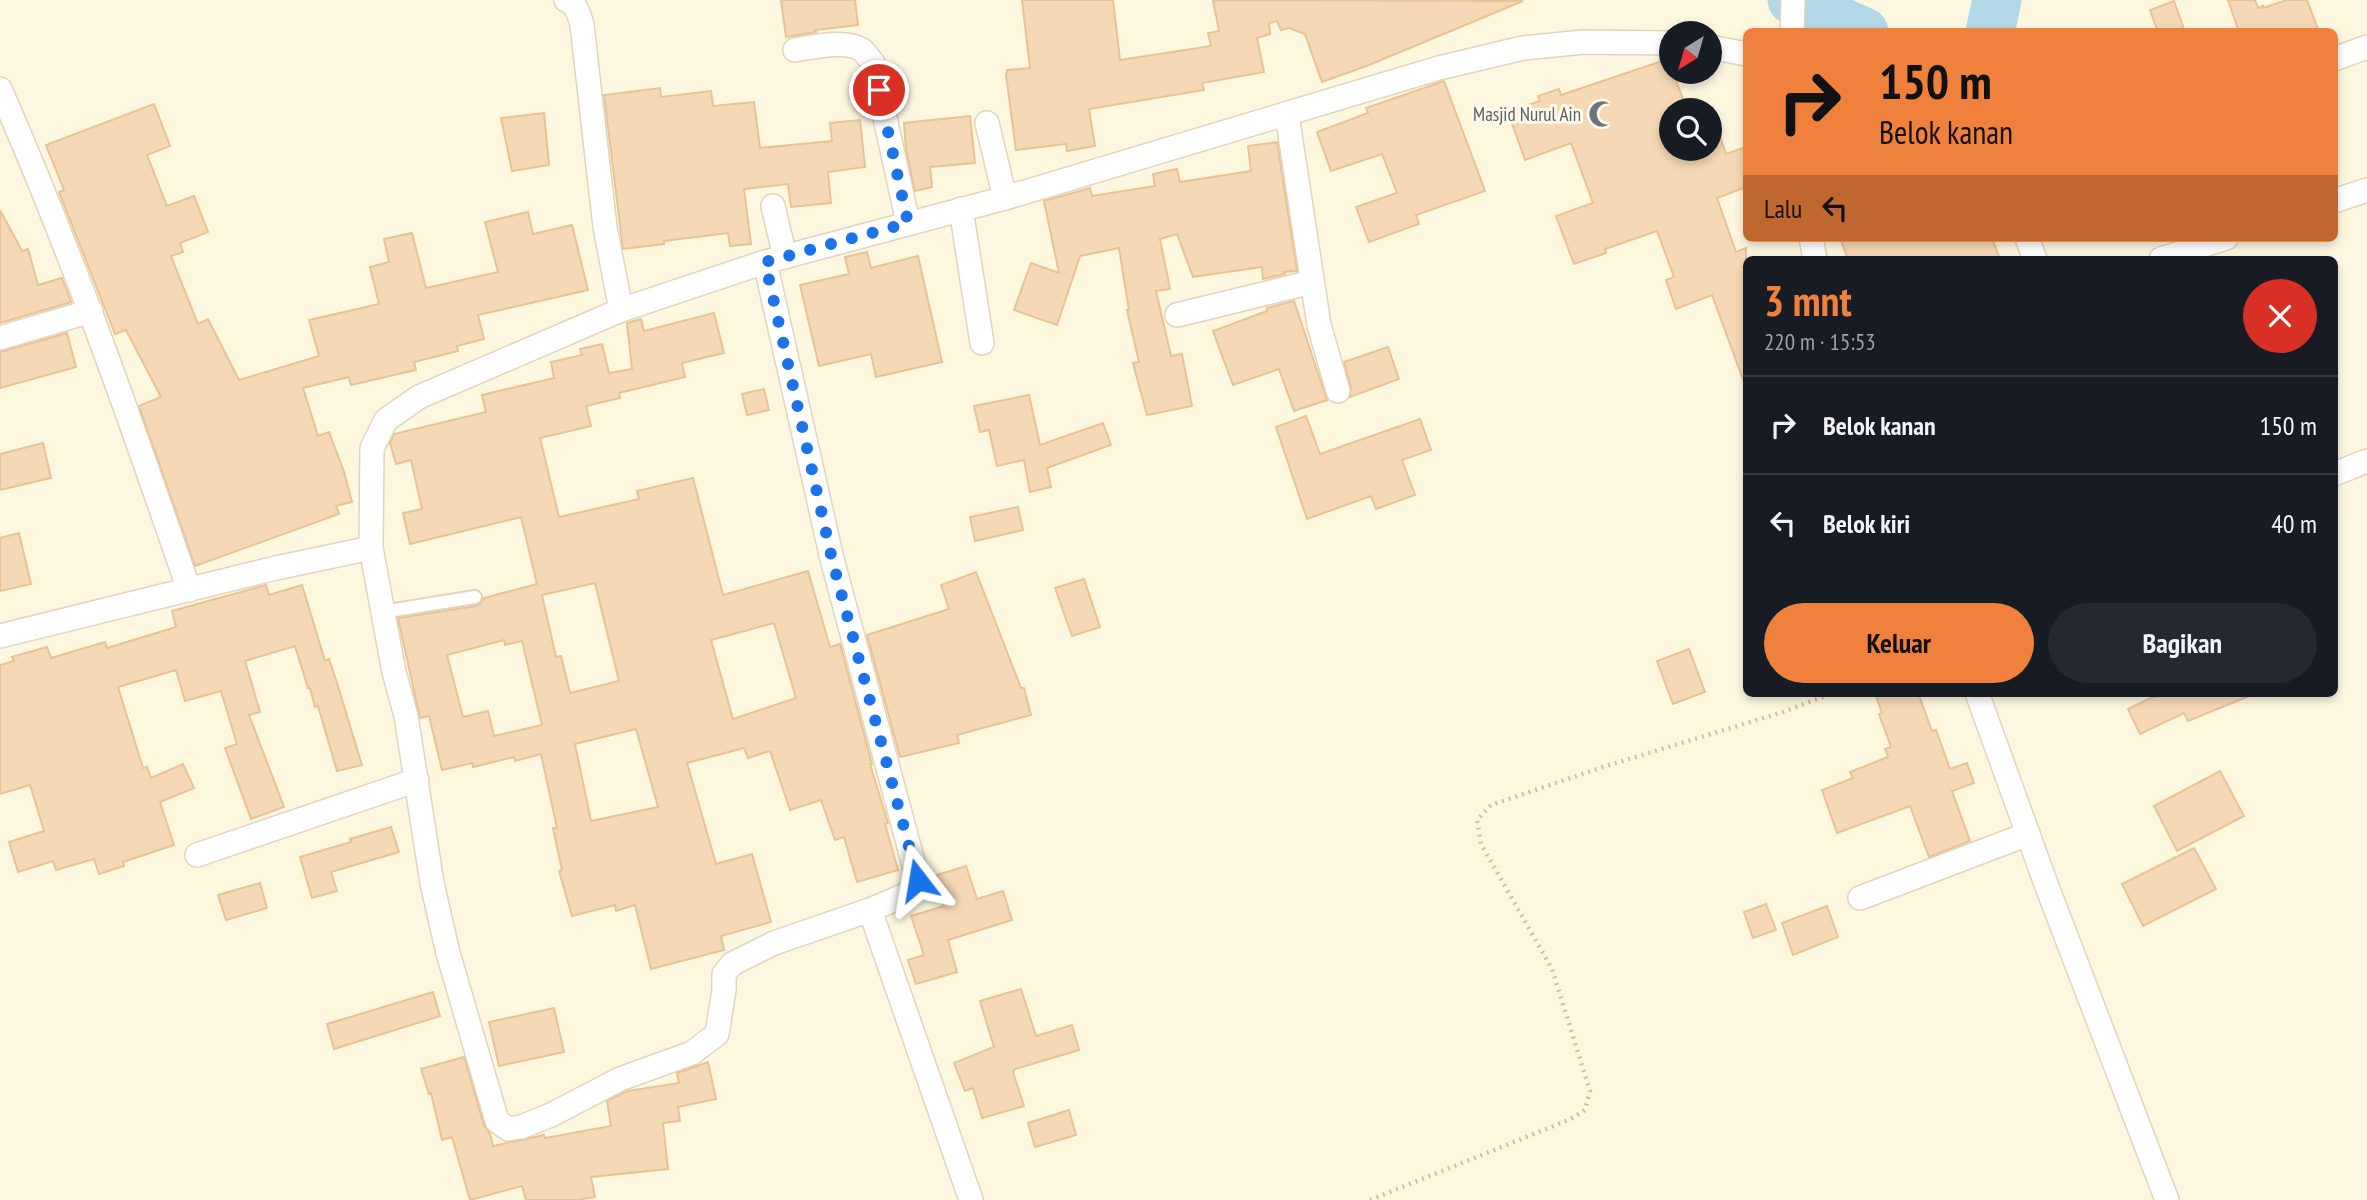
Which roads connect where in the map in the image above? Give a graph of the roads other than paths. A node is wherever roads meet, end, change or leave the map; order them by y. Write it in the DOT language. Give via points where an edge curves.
graph roads {
  1 [pos="566,0"];
  2 [pos="1793,0"];
  3 [pos="1792,28"];
  4 [pos="1659,43"];
  5 [pos="2367,47"];
  6 [pos="1722,49"];
  7 [pos="795,50"];
  8 [pos="1743,53"];
  9 [pos="2338,58"];
  10 [pos="0,89"];
  11 [pos="1287,115"];
  12 [pos="987,122"];
  13 [pos="2367,190"];
  14 [pos="1004,198"];
  15 [pos="2338,200"];
  16 [pos="773,206"];
  17 [pos="961,209"];
  18 [pos="908,223"];
  19 [pos="2214,242"];
  20 [pos="2170,256"];
  21 [pos="775,259"];
  22 [pos="1312,282"];
  23 [pos="621,310"];
  24 [pos="90,311"];
  25 [pos="1177,314"];
  26 [pos="0,338"];
  27 [pos="982,343"];
  28 [pos="1338,391"];
  29 [pos="2367,461"];
  30 [pos="2338,472"];
  31 [pos="371,548"];
  32 [pos="189,590"];
  33 [pos="475,597"];
  34 [pos="382,612"];
  35 [pos="0,636"];
  36 [pos="1978,697"];
  37 [pos="417,780"];
  38 [pos="2028,834"];
  39 [pos="197,855"];
  40 [pos="1860,898"];
  41 [pos="870,910"];
  42 [pos="971,1200"];
  43 [pos="2167,1200"];
  1 -- 23 [label="street" via="577,10 582,25 605,228"];
  2 -- 3 [label="street"];
  4 -- 11 [label="street" via="1584,42 1523,48 1439,68"];
  5 -- 9 [label="street"];
  6 -- 8 [label="street"];
  7 -- 18 [label="street" via="848,46 862,50 873,63"];
  10 -- 24 [label="street"];
  11 -- 14 [label="street"];
  11 -- 22 [label="street"];
  12 -- 14 [label="street"];
  13 -- 15 [label="street"];
  14 -- 17 [label="street"];
  16 -- 21 [label="street"];
  17 -- 18 [label="street"];
  17 -- 27 [label="street"];
  18 -- 21 [label="street"];
  19 -- 20 [label="street"];
  21 -- 23 [label="street"];
  21 -- 41 [label="street" via="832,559 918,880 905,895"];
  22 -- 25 [label="street"];
  22 -- 28 [label="street"];
  23 -- 31 [label="street" via="419,397 386,420 372,448"];
  24 -- 26 [label="street"];
  24 -- 32 [label="street"];
  29 -- 30 [label="street"];
  31 -- 32 [label="street"];
  31 -- 34 [label="street"];
  32 -- 35 [label="street"];
  33 -- 34 [label="lane"];
  34 -- 37 [label="street"];
  36 -- 38 [label="street"];
  37 -- 39 [label="street"];
  37 -- 41 [label="street" via="447,953 497,1121 508,1129 692,1053 717,1034 724,974 732,964 774,943"];
  38 -- 40 [label="street"];
  38 -- 43 [label="street"];
  41 -- 42 [label="street"];
}
